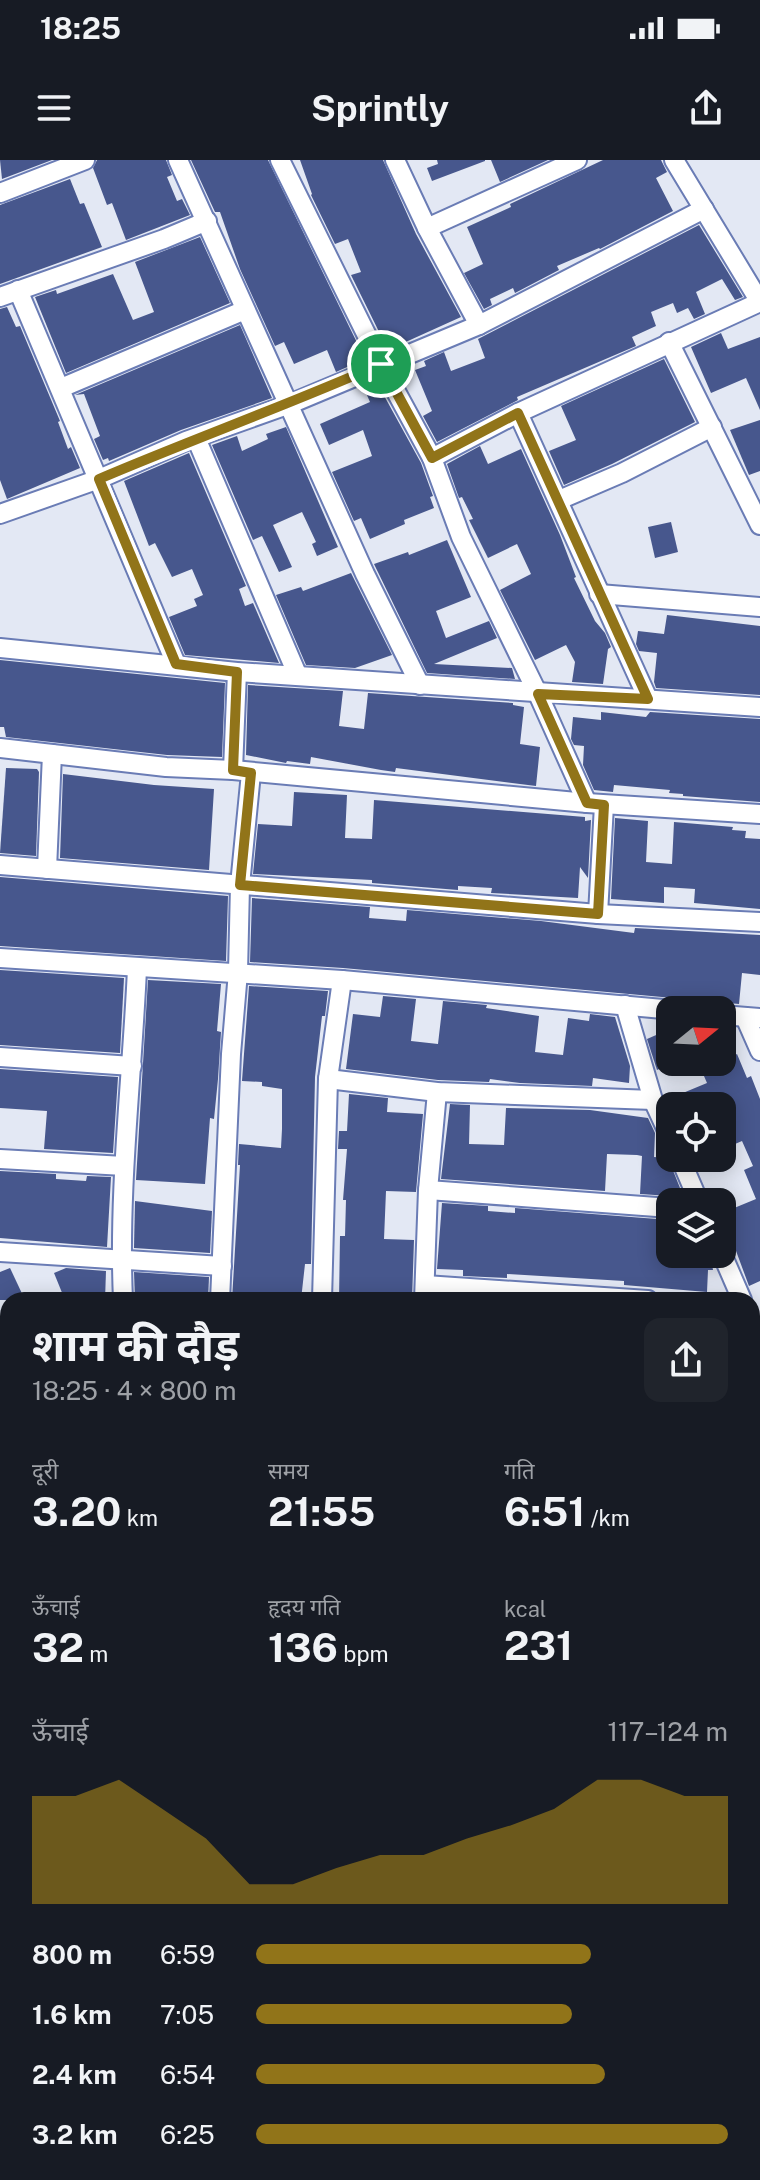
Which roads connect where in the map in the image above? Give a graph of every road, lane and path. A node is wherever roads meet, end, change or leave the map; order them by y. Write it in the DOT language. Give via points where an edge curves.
graph roads {
  1 [pos="178,160"];
  2 [pos="280,160"];
  3 [pos="395,160"];
  4 [pos="577,160"];
  5 [pos="674,160"];
  6 [pos="76,162"];
  7 [pos="0,193"];
  8 [pos="704,209"];
  9 [pos="207,221"];
  10 [pos="427,228"];
  11 [pos="18,290"];
  12 [pos="0,297"];
  13 [pos="760,302"];
  14 [pos="245,310"];
  15 [pos="479,325"];
  16 [pos="669,342"];
  17 [pos="381,364"];
  18 [pos="61,388"];
  19 [pos="290,404"];
  20 [pos="518,413"];
  21 [pos="712,427"];
  22 [pos="196,438"];
  23 [pos="432,458"];
  24 [pos="99,479"];
  25 [pos="559,500"];
  26 [pos="1,511"];
  27 [pos="760,525"];
  28 [pos="599,594"];
  29 [pos="760,607"];
  30 [pos="0,648"];
  31 [pos="176,664"];
  32 [pos="237,672"];
  33 [pos="297,674"];
  34 [pos="420,685"];
  35 [pos="538,694"];
  36 [pos="648,699"];
  37 [pos="760,707"];
  38 [pos="0,748"];
  39 [pos="52,754"];
  40 [pos="242,771"];
  41 [pos="595,804"];
  42 [pos="760,814"];
  43 [pos="0,865"];
  44 [pos="47,869"];
  45 [pos="240,885"];
  46 [pos="598,914"];
  47 [pos="760,922"];
  48 [pos="0,958"];
  49 [pos="137,969"];
  50 [pos="238,972"];
  51 [pos="342,980"];
  52 [pos="625,1005"];
  53 [pos="656,1008"];
  54 [pos="753,1018"];
  55 [pos="760,1051"];
  56 [pos="0,1057"];
  57 [pos="132,1066"];
  58 [pos="328,1079"];
  59 [pos="437,1092"];
  60 [pos="653,1100"];
  61 [pos="656,1107"];
  62 [pos="0,1159"];
  63 [pos="124,1166"];
  64 [pos="428,1190"];
  65 [pos="656,1207"];
  66 [pos="0,1252"];
  67 [pos="121,1259"];
  68 [pos="222,1266"];
  69 [pos="728,1268"];
  70 [pos="123,1292"];
  71 [pos="220,1292"];
  72 [pos="322,1292"];
  73 [pos="425,1292"];
  74 [pos="739,1292"];
  1 -- 9 [label="street"];
  2 -- 17 [label="street"];
  3 -- 10 [label="street"];
  4 -- 10 [label="street"];
  5 -- 8 [label="street"];
  6 -- 7 [label="street"];
  8 -- 13 [label="street"];
  8 -- 15 [label="street"];
  9 -- 11 [label="street"];
  9 -- 14 [label="street"];
  10 -- 15 [label="street"];
  11 -- 12 [label="street"];
  11 -- 18 [label="street"];
  13 -- 16 [label="street"];
  14 -- 18 [label="street"];
  14 -- 19 [label="street"];
  15 -- 17 [label="street"];
  16 -- 20 [label="street"];
  16 -- 21 [label="street"];
  17 -- 19 [label="street"];
  17 -- 23 [label="street"];
  18 -- 24 [label="street"];
  19 -- 22 [label="street"];
  19 -- 34 [label="street"];
  20 -- 23 [label="street"];
  20 -- 25 [label="street"];
  21 -- 25 [label="street"];
  21 -- 27 [label="street"];
  22 -- 24 [label="street"];
  22 -- 33 [label="street"];
  23 -- 35 [label="street" via="461,537"];
  24 -- 26 [label="street"];
  24 -- 31 [label="street"];
  25 -- 28 [label="street"];
  28 -- 29 [label="street"];
  28 -- 36 [label="street"];
  30 -- 31 [label="street"];
  31 -- 32 [label="street"];
  32 -- 33 [label="street"];
  32 -- 40 [label="street"];
  33 -- 34 [label="street"];
  34 -- 35 [label="street"];
  35 -- 36 [label="street"];
  35 -- 41 [label="street"];
  36 -- 37 [label="street"];
  38 -- 39 [label="street"];
  39 -- 40 [label="street"];
  39 -- 44 [label="street"];
  40 -- 41 [label="street"];
  40 -- 45 [label="street"];
  41 -- 42 [label="street"];
  41 -- 46 [label="street"];
  43 -- 44 [label="street"];
  44 -- 45 [label="street"];
  45 -- 46 [label="street"];
  45 -- 50 [label="street"];
  46 -- 47 [label="street"];
  48 -- 49 [label="street"];
  49 -- 50 [label="street"];
  49 -- 57 [label="street"];
  50 -- 51 [label="street"];
  50 -- 68 [label="street"];
  51 -- 52 [label="street"];
  51 -- 58 [label="street"];
  52 -- 53 [label="street"];
  52 -- 60 [label="street"];
  54 -- 55 [label="street"];
  56 -- 57 [label="street"];
  57 -- 63 [label="street"];
  58 -- 59 [label="street"];
  58 -- 72 [label="street"];
  59 -- 60 [label="street"];
  59 -- 64 [label="street"];
  60 -- 61 [label="street"];
  62 -- 63 [label="street"];
  63 -- 67 [label="street"];
  64 -- 65 [label="street"];
  64 -- 73 [label="street"];
  66 -- 67 [label="street"];
  67 -- 68 [label="street"];
  67 -- 70 [label="street"];
  68 -- 71 [label="street"];
  69 -- 74 [label="street"];
}
